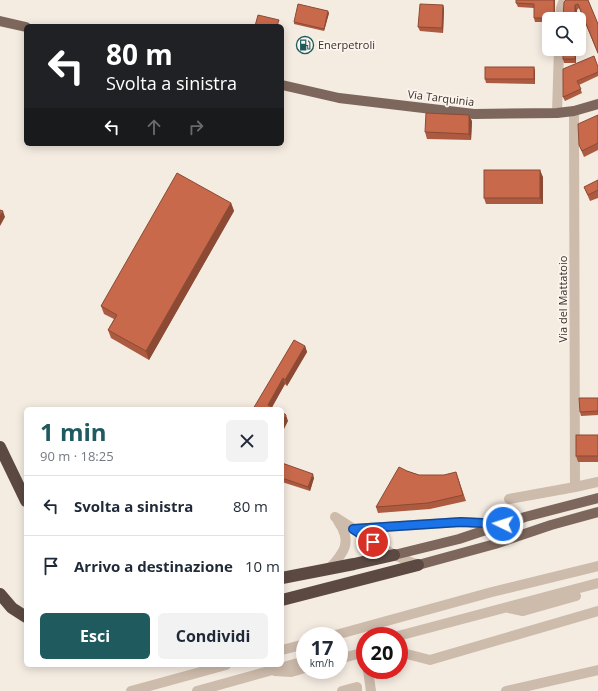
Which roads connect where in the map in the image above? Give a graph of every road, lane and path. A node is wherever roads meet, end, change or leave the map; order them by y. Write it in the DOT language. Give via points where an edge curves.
graph roads {
  1 [pos="564,0"];
  2 [pos="561,12"];
  3 [pos="0,21"];
  4 [pos="24,27"];
  5 [pos="560,56"];
  6 [pos="284,85"];
  7 [pos="598,104"];
  8 [pos="574,111"];
  9 [pos="557,113"];
  10 [pos="0,447"];
  11 [pos="598,482"];
  12 [pos="575,487"];
  13 [pos="24,497"];
  14 [pos="598,498"];
  15 [pos="509,499"];
  16 [pos="598,512"];
  17 [pos="503,524"];
  18 [pos="353,529"];
  19 [pos="394,555"];
  20 [pos="418,565"];
  21 [pos="598,566"];
  22 [pos="329,569"];
  23 [pos="284,578"];
  24 [pos="598,583"];
  25 [pos="598,590"];
  26 [pos="0,594"];
  27 [pos="284,599"];
  28 [pos="507,608"];
  29 [pos="598,611"];
  30 [pos="24,615"];
  31 [pos="348,632"];
  32 [pos="408,633"];
  33 [pos="296,646"];
  34 [pos="284,649"];
  35 [pos="408,654"];
  36 [pos="296,663"];
  37 [pos="219,667"];
  38 [pos="283,667"];
  39 [pos="284,667"];
  40 [pos="598,670"];
  41 [pos="268,671"];
  42 [pos="296,671"];
  43 [pos="369,679"];
  44 [pos="131,691"];
  45 [pos="197,691"];
  46 [pos="342,691"];
  47 [pos="358,691"];
  48 [pos="371,691"];
  49 [pos="506,691"];
  1 -- 2 [label="street"];
  3 -- 4 [label="main road"];
  5 -- 9 [label="street"];
  6 -- 9 [label="main road, Via Tarquinia" via="339,98 474,114"];
  7 -- 8 [label="main road, Via Tarquinia"];
  8 -- 9 [label="main road, Via Tarquinia"];
  8 -- 12 [label="street, Via del Mattatoio"];
  10 -- 13 [label="highway"];
  11 -- 12 [label="street"];
  12 -- 15 [label="street"];
  14 -- 17 [label="main road"];
  16 -- 20 [label="main road"];
  17 -- 18 [label="street" via="461,522"];
  17 -- 19 [label="main road" via="459,539"];
  18 -- 19 [label="street"];
  18 -- 22 [label="street" via="334,516 344,531 346,543 342,555"];
  19 -- 20 [label="street"];
  19 -- 22 [label="highway"];
  20 -- 27 [label="highway"];
  21 -- 31 [label="street"];
  22 -- 23 [label="highway"];
  24 -- 28 [label="street"];
  25 -- 28 [label="street" via="524,611"];
  26 -- 30 [label="highway" via="12,608"];
  28 -- 32 [label="street"];
  29 -- 35 [label="street" via="430,660"];
  33 -- 34 [label="street"];
  36 -- 39 [label="street"];
  37 -- 44 [label="street"];
  38 -- 41 [label="street"];
  40 -- 49 [label="street"];
  41 -- 42 [label="street"];
  41 -- 45 [label="street"];
  43 -- 48 [label="street"];
  46 -- 47 [label="street" via="357,687"];
}
